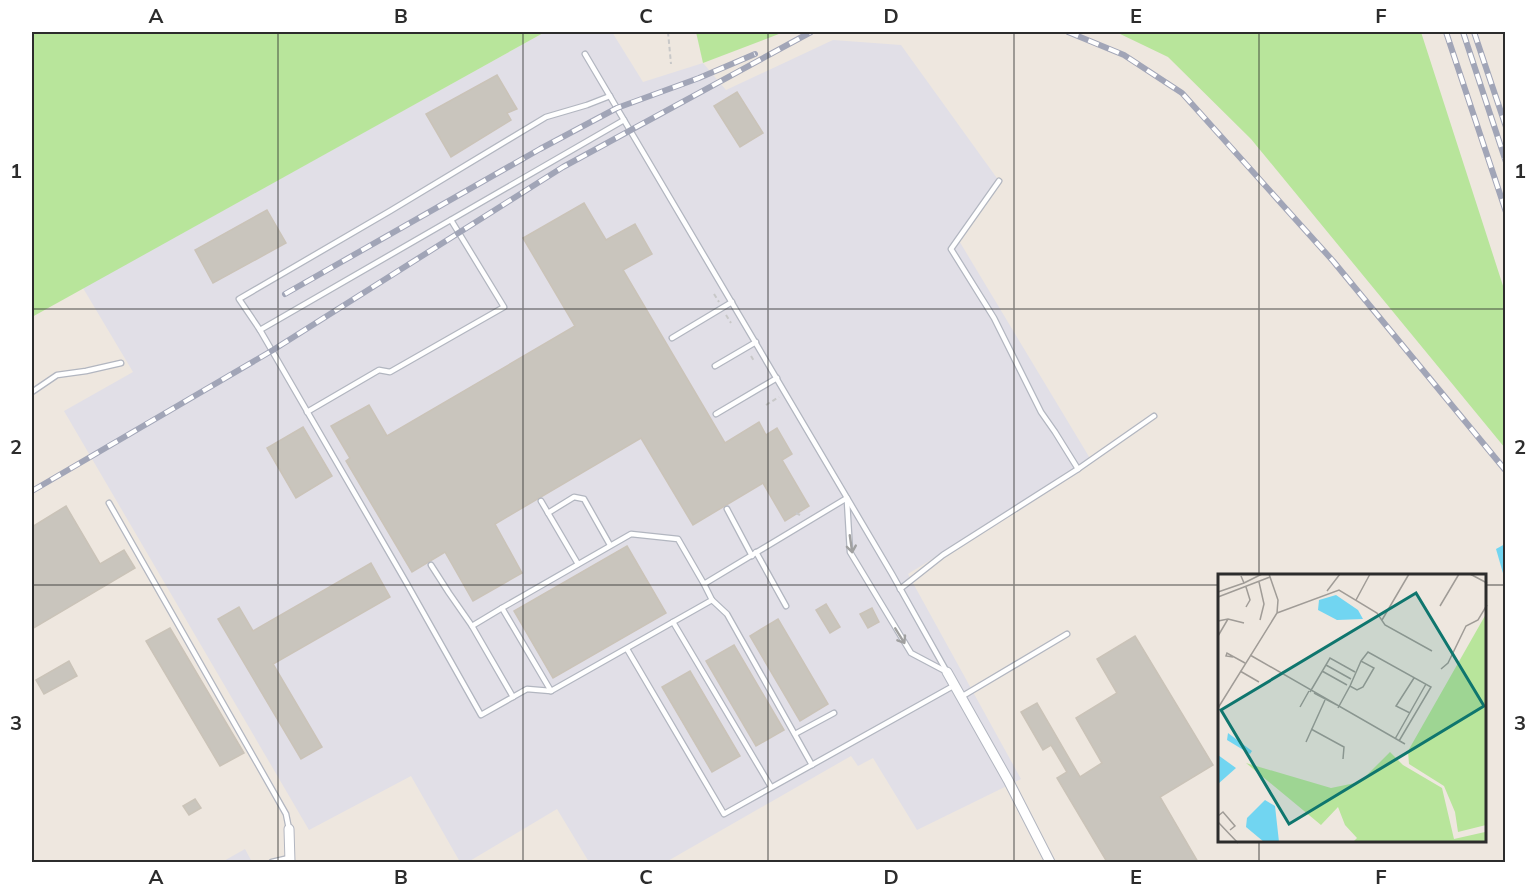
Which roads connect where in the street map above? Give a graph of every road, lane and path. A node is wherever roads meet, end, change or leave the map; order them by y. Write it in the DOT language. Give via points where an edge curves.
graph roads {
  1 [pos="668,32"];
  2 [pos="585,54"];
  3 [pos="671,64"];
  4 [pos="610,96"];
  5 [pos="624,120"];
  6 [pos="999,182"];
  7 [pos="451,220"];
  8 [pos="732,302"];
  9 [pos="260,330"];
  10 [pos="672,338"];
  11 [pos="756,342"];
  12 [pos="120,363"];
  13 [pos="715,366"];
  14 [pos="777,378"];
  15 [pos="32,392"];
  16 [pos="307,411"];
  17 [pos="716,414"];
  18 [pos="1154,416"];
  19 [pos="1078,469"];
  20 [pos="847,498"];
  21 [pos="541,501"];
  22 [pos="108,503"];
  23 [pos="727,509"];
  24 [pos="548,513"];
  25 [pos="610,545"];
  26 [pos="754,554"];
  27 [pos="578,564"];
  28 [pos="431,565"];
  29 [pos="704,584"];
  30 [pos="900,589"];
  31 [pos="712,600"];
  32 [pos="786,606"];
  33 [pos="502,608"];
  34 [pos="673,622"];
  35 [pos="472,626"];
  36 [pos="1067,633"];
  37 [pos="627,649"];
  38 [pos="947,672"];
  39 [pos="955,685"];
  40 [pos="551,691"];
  41 [pos="513,697"];
  42 [pos="961,697"];
  43 [pos="834,713"];
  44 [pos="795,734"];
  45 [pos="812,765"];
  46 [pos="771,787"];
  47 [pos="289,830"];
  48 [pos="290,860"];
  49 [pos="272,862"];
  50 [pos="1050,862"];
  1 -- 3 [label="path"];
  2 -- 4 [label="lane"];
  4 -- 5 [label="lane"];
  4 -- 9 [label="lane" via="546,117 239,299"];
  5 -- 7 [label="lane"];
  5 -- 8 [label="lane"];
  6 -- 19 [label="lane" via="951,249 994,318 1041,412"];
  7 -- 9 [label="lane"];
  7 -- 16 [label="lane" via="504,307 390,372 380,370"];
  8 -- 10 [label="lane"];
  8 -- 11 [label="lane"];
  9 -- 16 [label="lane"];
  11 -- 13 [label="lane"];
  11 -- 14 [label="lane"];
  12 -- 15 [label="lane" via="57,375"];
  14 -- 17 [label="lane"];
  14 -- 20 [label="lane"];
  16 -- 41 [label="lane" via="481,716"];
  18 -- 19 [label="lane"];
  19 -- 30 [label="lane" via="943,555"];
  20 -- 26 [label="lane"];
  20 -- 30 [label="lane"];
  20 -- 38 [label="lane, one-way" via="850,552 911,653"];
  21 -- 24 [label="lane"];
  22 -- 47 [label="lane" via="286,814"];
  23 -- 26 [label="lane"];
  24 -- 25 [label="lane" via="574,497 584,499"];
  24 -- 27 [label="lane"];
  25 -- 27 [label="lane"];
  25 -- 29 [label="lane" via="631,534 678,539"];
  26 -- 29 [label="lane"];
  26 -- 32 [label="lane"];
  27 -- 33 [label="lane"];
  28 -- 35 [label="lane"];
  29 -- 31 [label="lane"];
  30 -- 38 [label="lane"];
  31 -- 34 [label="lane"];
  31 -- 44 [label="lane" via="727,614"];
  33 -- 35 [label="lane"];
  33 -- 40 [label="lane"];
  34 -- 37 [label="lane"];
  34 -- 46 [label="lane"];
  35 -- 41 [label="lane"];
  36 -- 42 [label="lane"];
  37 -- 40 [label="lane"];
  37 -- 46 [label="lane" via="724,814"];
  38 -- 39 [label="street"];
  39 -- 42 [label="street"];
  39 -- 45 [label="lane"];
  40 -- 41 [label="lane" via="527,689"];
  42 -- 50 [label="street"];
  43 -- 44 [label="lane"];
  44 -- 45 [label="lane"];
  45 -- 46 [label="lane"];
  47 -- 48 [label="street"];
  48 -- 49 [label="lane"];
}
